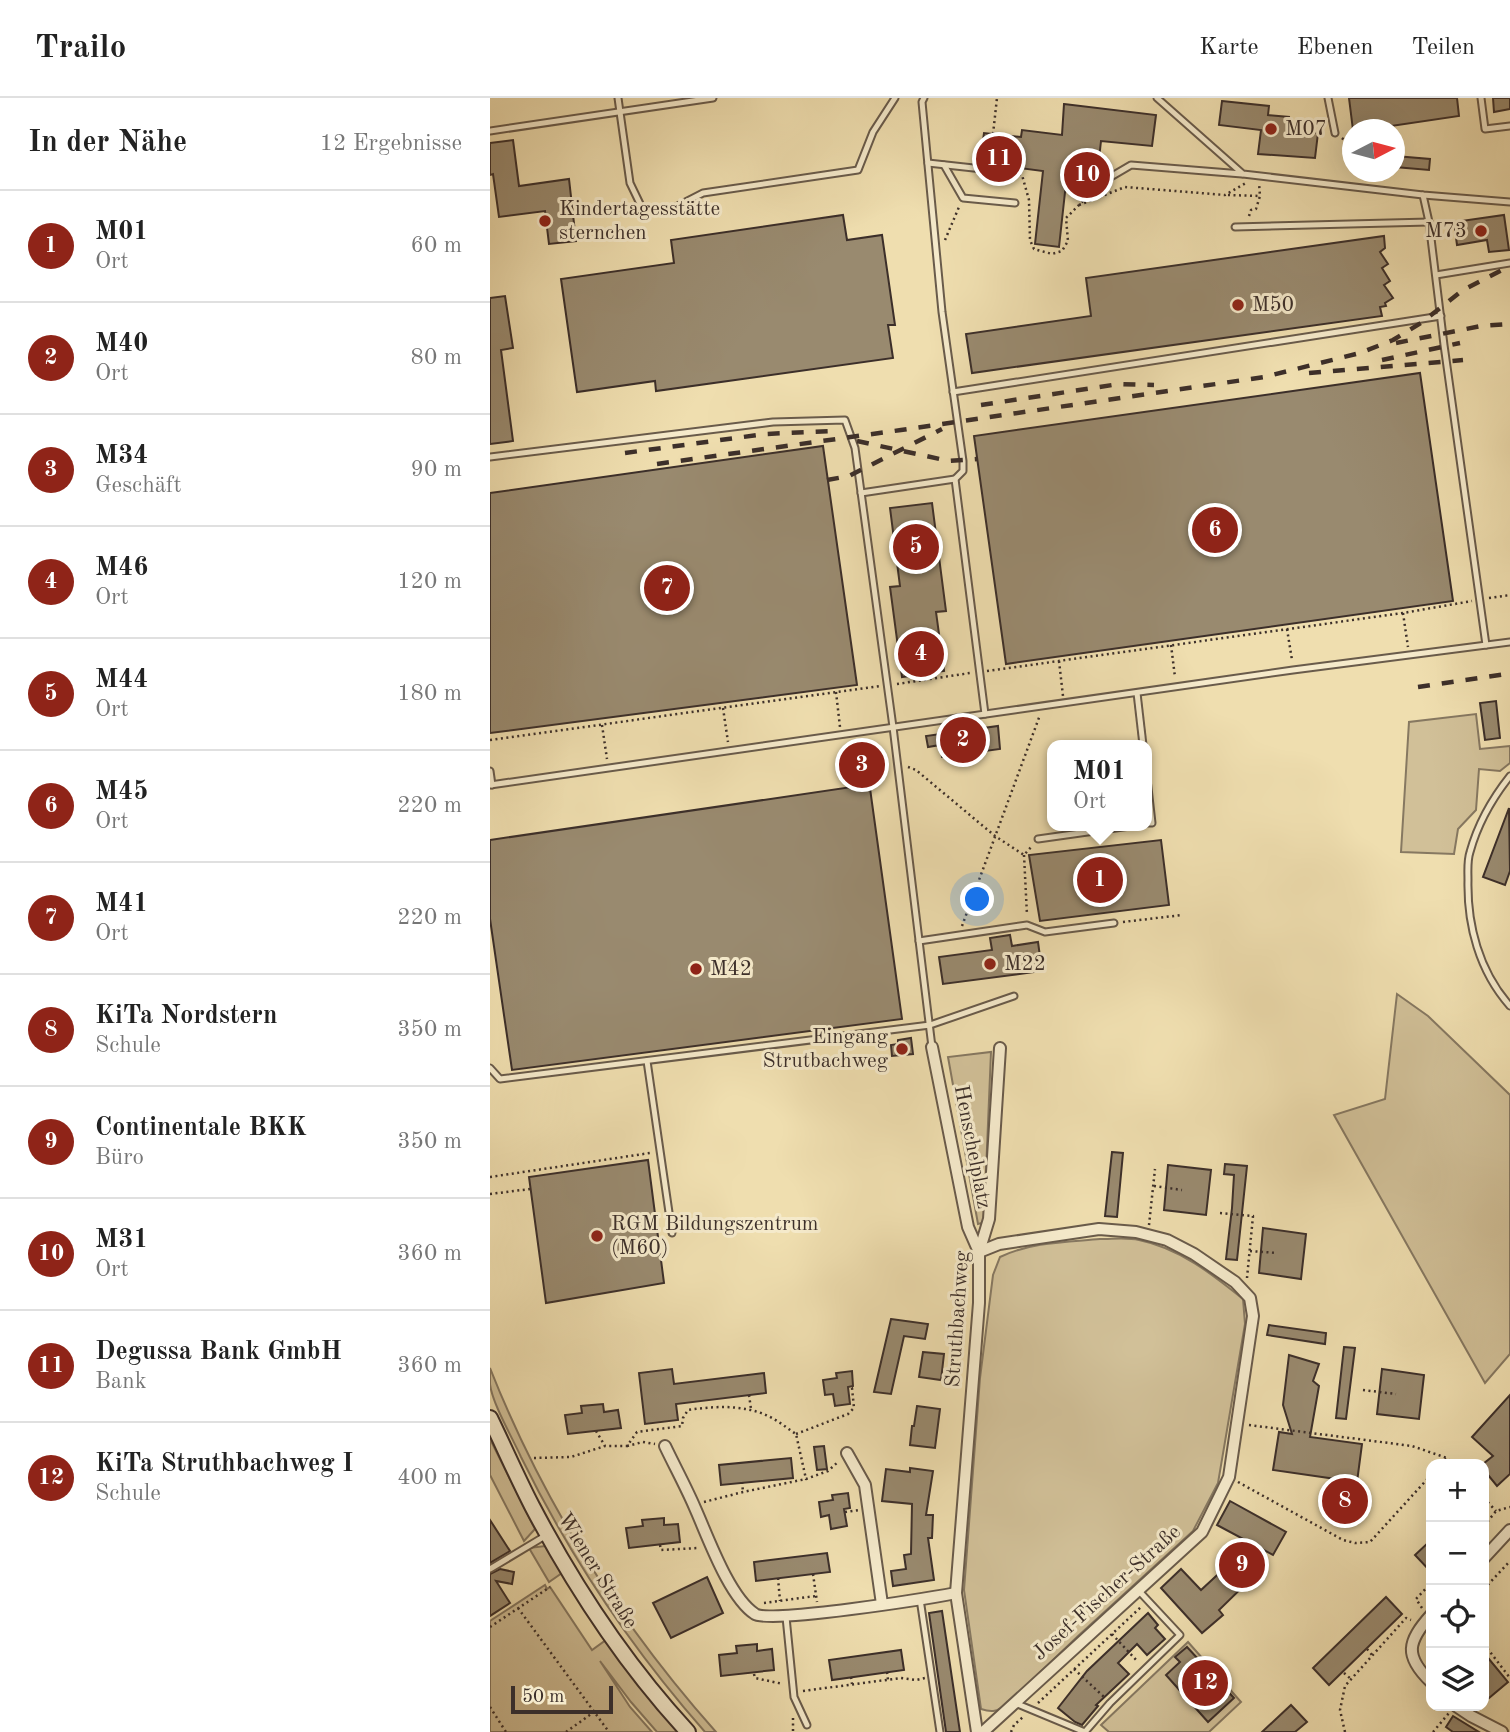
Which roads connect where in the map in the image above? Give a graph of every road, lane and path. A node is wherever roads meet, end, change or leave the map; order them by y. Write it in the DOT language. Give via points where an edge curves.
graph roads {
  1 [pos="618,98"];
  2 [pos="713,98"];
  3 [pos="895,98"];
  4 [pos="924,98"];
  5 [pos="998,98"];
  6 [pos="1157,98"];
  7 [pos="1328,98"];
  8 [pos="1481,98"];
  9 [pos="620,112"];
  10 [pos="1509,127"];
  11 [pos="490,131"];
  12 [pos="1335,133"];
  13 [pos="993,134"];
  14 [pos="1342,139"];
  15 [pos="928,163"];
  16 [pos="944,165"];
  17 [pos="1010,172"];
  18 [pos="1243,174"];
  19 [pos="1258,176"];
  20 [pos="1102,182"];
  21 [pos="1225,195"];
  22 [pos="1423,195"];
  23 [pos="1260,196"];
  24 [pos="963,198"];
  25 [pos="1510,202"];
  26 [pos="1015,203"];
  27 [pos="1079,205"];
  28 [pos="1429,222"];
  29 [pos="1235,227"];
  30 [pos="1251,227"];
  31 [pos="937,259"];
  32 [pos="1510,263"];
  33 [pos="1436,275"];
  34 [pos="1441,316"];
  35 [pos="953,392"];
  36 [pos="490,457"];
  37 [pos="955,479"];
  38 [pos="861,493"];
  39 [pos="1510,595"];
  40 [pos="1480,599"];
  41 [pos="1403,613"];
  42 [pos="1287,629"];
  43 [pos="1510,642"];
  44 [pos="1171,645"];
  45 [pos="1486,645"];
  46 [pos="1410,655"];
  47 [pos="1059,661"];
  48 [pos="1293,670"];
  49 [pos="980,672"];
  50 [pos="887,685"];
  51 [pos="1176,687"];
  52 [pos="836,692"];
  53 [pos="1137,693"];
  54 [pos="1065,703"];
  55 [pos="1044,706"];
  56 [pos="723,708"];
  57 [pos="985,714"];
  58 [pos="602,725"];
  59 [pos="894,727"];
  60 [pos="841,735"];
  61 [pos="490,740"];
  62 [pos="1142,740"];
  63 [pos="730,751"];
  64 [pos="898,764"];
  65 [pos="608,768"];
  66 [pos="490,771"];
  67 [pos="1510,776"];
  68 [pos="491,785"];
  69 [pos="1095,831"];
  70 [pos="995,836"];
  71 [pos="1038,839"];
  72 [pos="1024,855"];
  73 [pos="1182,915"];
  74 [pos="1114,923"];
  75 [pos="1027,925"];
  76 [pos="958,935"];
  77 [pos="919,942"];
  78 [pos="1014,996"];
  79 [pos="1510,1006"];
  80 [pos="930,1026"];
  81 [pos="932,1047"];
  82 [pos="1000,1048"];
  83 [pos="647,1060"];
  84 [pos="490,1068"];
  85 [pos="660,1152"];
  86 [pos="1155,1169"];
  87 [pos="490,1177"];
  88 [pos="1153,1186"];
  89 [pos="530,1189"];
  90 [pos="1182,1190"];
  91 [pos="490,1194"];
  92 [pos="1220,1213"];
  93 [pos="671,1233"];
  94 [pos="1148,1235"];
  95 [pos="1250,1251"];
  96 [pos="979,1252"];
  97 [pos="1277,1253"];
  98 [pos="1246,1293"];
  99 [pos="848,1388"];
  100 [pos="1363,1390"];
  101 [pos="1396,1394"];
  102 [pos="749,1395"];
  103 [pos="713,1400"];
  104 [pos="714,1406"];
  105 [pos="751,1409"];
  106 [pos="490,1418"];
  107 [pos="1236,1423"];
  108 [pos="596,1430"];
  109 [pos="796,1434"];
  110 [pos="605,1446"];
  111 [pos="627,1446"];
  112 [pos="665,1446"];
  113 [pos="848,1453"];
  114 [pos="534,1458"];
  115 [pos="1447,1458"];
  116 [pos="1229,1477"];
  117 [pos="776,1479"];
  118 [pos="806,1479"];
  119 [pos="1426,1480"];
  120 [pos="742,1482"];
  121 [pos="777,1485"];
  122 [pos="743,1492"];
  123 [pos="1489,1503"];
  124 [pos="694,1506"];
  125 [pos="1510,1507"];
  126 [pos="1496,1511"];
  127 [pos="1487,1522"];
  128 [pos="1510,1530"];
  129 [pos="548,1534"];
  130 [pos="660,1545"];
  131 [pos="713,1547"];
  132 [pos="1489,1553"];
  133 [pos="1510,1561"];
  134 [pos="490,1569"];
  135 [pos="813,1574"];
  136 [pos="778,1578"];
  137 [pos="1488,1585"];
  138 [pos="550,1587"];
  139 [pos="1426,1588"];
  140 [pos="1138,1590"];
  141 [pos="956,1593"];
  142 [pos="817,1596"];
  143 [pos="920,1599"];
  144 [pos="780,1601"];
  145 [pos="882,1604"];
  146 [pos="518,1608"];
  147 [pos="748,1608"];
  148 [pos="1426,1612"];
  149 [pos="819,1613"];
  150 [pos="1426,1615"];
  151 [pos="786,1617"];
  152 [pos="1414,1621"];
  153 [pos="490,1627"];
  154 [pos="1389,1628"];
  155 [pos="1393,1632"];
  156 [pos="1112,1634"];
  157 [pos="1487,1648"];
  158 [pos="1367,1649"];
  159 [pos="1372,1655"];
  160 [pos="1074,1668"];
  161 [pos="1145,1670"];
  162 [pos="887,1672"];
  163 [pos="1345,1673"];
  164 [pos="754,1674"];
  165 [pos="1509,1675"];
  166 [pos="851,1677"];
  167 [pos="931,1677"];
  168 [pos="1426,1678"];
  169 [pos="1351,1679"];
  170 [pos="888,1680"];
  171 [pos="852,1684"];
  172 [pos="793,1687"];
  173 [pos="803,1691"];
  174 [pos="1015,1703"];
  175 [pos="1110,1703"];
  176 [pos="490,1707"];
  177 [pos="1452,1711"];
  178 [pos="1464,1711"];
  179 [pos="594,1712"];
  180 [pos="1510,1725"];
  181 [pos="807,1726"];
  182 [pos="506,1732"];
  183 [pos="566,1732"];
  184 [pos="609,1732"];
  185 [pos="688,1732"];
  186 [pos="940,1732"];
  187 [pos="977,1732"];
  188 [pos="983,1732"];
  189 [pos="1085,1732"];
  190 [pos="1345,1732"];
  191 [pos="1433,1732"];
  192 [pos="1502,1732"];
  1 -- 9 [label="lane"];
  2 -- 9 [label="lane"];
  3 -- 9 [label="lane" via="873,132 858,170 703,193 666,212 643,211 630,183"];
  4 -- 15 [label="lane"];
  5 -- 13 [label="path"];
  6 -- 18 [label="lane"];
  7 -- 12 [label="lane"];
  8 -- 10 [label="lane" via="1485,129"];
  9 -- 11 [label="lane"];
  12 -- 14 [label="path"];
  15 -- 16 [label="lane"];
  15 -- 31 [label="lane"];
  16 -- 17 [label="lane"];
  16 -- 24 [label="lane"];
  17 -- 27 [label="path" via="1022,175 1034,249 1052,254 1062,251 1068,241 1066,218"];
  18 -- 19 [label="lane"];
  18 -- 20 [label="lane" via="1131,165"];
  19 -- 21 [label="path"];
  19 -- 22 [label="lane"];
  19 -- 23 [label="path"];
  20 -- 27 [label="path"];
  21 -- 23 [label="path"];
  21 -- 27 [label="path" via="1125,187"];
  22 -- 25 [label="lane"];
  22 -- 28 [label="lane"];
  23 -- 30 [label="path" via="1249,214"];
  24 -- 26 [label="lane"];
  24 -- 31 [label="path"];
  28 -- 30 [label="lane"];
  28 -- 33 [label="lane"];
  29 -- 30 [label="lane"];
  31 -- 35 [label="lane"];
  32 -- 33 [label="lane"];
  33 -- 34 [label="lane"];
  34 -- 35 [label="lane"];
  34 -- 40 [label="lane"];
  35 -- 37 [label="lane" via="963,471"];
  36 -- 38 [label="lane" via="774,422 845,420 855,448"];
  37 -- 38 [label="lane"];
  37 -- 49 [label="lane"];
  38 -- 50 [label="lane"];
  39 -- 40 [label="path"];
  40 -- 41 [label="path"];
  40 -- 45 [label="lane"];
  41 -- 42 [label="path"];
  41 -- 46 [label="path"];
  42 -- 44 [label="path"];
  42 -- 48 [label="path"];
  43 -- 45 [label="lane"];
  44 -- 47 [label="path"];
  44 -- 51 [label="path"];
  45 -- 46 [label="lane"];
  46 -- 48 [label="lane"];
  47 -- 49 [label="path"];
  47 -- 54 [label="path"];
  48 -- 51 [label="lane"];
  49 -- 50 [label="path"];
  49 -- 57 [label="lane"];
  50 -- 52 [label="path"];
  50 -- 59 [label="lane"];
  51 -- 53 [label="lane"];
  52 -- 56 [label="path"];
  52 -- 60 [label="path"];
  53 -- 54 [label="lane"];
  53 -- 62 [label="lane"];
  54 -- 55 [label="lane"];
  55 -- 57 [label="lane"];
  55 -- 70 [label="path"];
  56 -- 58 [label="path"];
  56 -- 63 [label="path"];
  57 -- 59 [label="lane"];
  58 -- 61 [label="path"];
  58 -- 65 [label="path"];
  59 -- 60 [label="lane"];
  59 -- 64 [label="lane"];
  60 -- 63 [label="lane"];
  63 -- 65 [label="lane"];
  64 -- 70 [label="path" via="916,770"];
  64 -- 77 [label="lane"];
  65 -- 68 [label="lane"];
  66 -- 68 [label="lane"];
  67 -- 79 [label="lane" via="1479,826 1469,855 1468,889 1469,921 1480,958"];
  69 -- 71 [label="lane"];
  70 -- 72 [label="path"];
  70 -- 76 [label="path"];
  71 -- 72 [label="path"];
  72 -- 75 [label="path"];
  73 -- 74 [label="path"];
  74 -- 75 [label="lane" via="1045,932"];
  75 -- 76 [label="lane"];
  76 -- 77 [label="lane"];
  77 -- 80 [label="lane"];
  78 -- 80 [label="lane"];
  80 -- 81 [label="lane"];
  80 -- 83 [label="lane"];
  81 -- 96 [label="street, Henschelplatz" via="968,1227"];
  82 -- 96 [label="street, Struthbachweg" via="989,1219"];
  83 -- 84 [label="lane" via="500,1079"];
  83 -- 85 [label="lane"];
  85 -- 87 [label="path"];
  85 -- 93 [label="lane"];
  86 -- 88 [label="path"];
  88 -- 90 [label="path"];
  88 -- 94 [label="path"];
  89 -- 91 [label="path"];
  92 -- 95 [label="path" via="1253,1216"];
  94 -- 96 [label="street" via="1099,1229 999,1244"];
  94 -- 98 [label="street" via="1194,1254"];
  95 -- 97 [label="path"];
  95 -- 98 [label="path"];
  96 -- 141 [label="street, Struthbachweg"];
  98 -- 107 [label="street, Josef-Fischer-Straße" via="1253,1316"];
  99 -- 109 [label="path" via="852,1388 854,1408 848,1414"];
  100 -- 101 [label="path"];
  102 -- 105 [label="path"];
  103 -- 104 [label="path"];
  104 -- 105 [label="path"];
  104 -- 111 [label="path" via="688,1410 682,1426 637,1432"];
  105 -- 109 [label="path"];
  106 -- 129 [label="main road, Wiener Straße"];
  107 -- 115 [label="path" via="1412,1446"];
  107 -- 116 [label="street, Josef-Fischer-Straße"];
  108 -- 110 [label="path"];
  109 -- 118 [label="path"];
  110 -- 111 [label="path"];
  110 -- 114 [label="path" via="571,1457"];
  111 -- 112 [label="path" via="643,1442"];
  112 -- 124 [label="street"];
  113 -- 118 [label="path" via="828,1471"];
  113 -- 145 [label="street" via="864,1485"];
  116 -- 119 [label="path" via="1355,1543 1370,1542"];
  116 -- 140 [label="street, Josef-Fischer-Straße" via="1202,1532"];
  117 -- 121 [label="path"];
  118 -- 121 [label="path"];
  120 -- 122 [label="path"];
  121 -- 122 [label="path"];
  122 -- 124 [label="path"];
  123 -- 126 [label="path"];
  124 -- 131 [label="street"];
  125 -- 126 [label="path"];
  126 -- 127 [label="path"];
  128 -- 132 [label="street"];
  129 -- 134 [label="lane"];
  129 -- 185 [label="main road, Wiener Straße" via="620,1647"];
  130 -- 131 [label="path" via="661,1550"];
  131 -- 147 [label="street"];
  133 -- 137 [label="path"];
  135 -- 142 [label="path"];
  136 -- 144 [label="path"];
  138 -- 146 [label="path"];
  139 -- 148 [label="path" via="1416,1599"];
  140 -- 161 [label="lane" via="1180,1635"];
  140 -- 174 [label="street, Josef-Fischer-Straße"];
  141 -- 143 [label="street"];
  141 -- 187 [label="street, Struthbachweg"];
  142 -- 144 [label="path"];
  142 -- 149 [label="path"];
  143 -- 145 [label="street"];
  143 -- 167 [label="lane"];
  144 -- 147 [label="path"];
  145 -- 149 [label="street"];
  146 -- 153 [label="path"];
  146 -- 179 [label="path"];
  147 -- 151 [label="street" via="758,1616"];
  149 -- 151 [label="street"];
  150 -- 168 [label="street" via="1410,1652"];
  151 -- 172 [label="lane"];
  152 -- 155 [label="path" via="1406,1618"];
  154 -- 155 [label="path"];
  155 -- 159 [label="path"];
  156 -- 161 [label="path"];
  157 -- 165 [label="path"];
  158 -- 159 [label="path"];
  159 -- 169 [label="path"];
  160 -- 175 [label="path"];
  161 -- 175 [label="lane"];
  162 -- 170 [label="path"];
  163 -- 169 [label="path"];
  164 -- 172 [label="path"];
  166 -- 171 [label="path"];
  167 -- 170 [label="path"];
  167 -- 186 [label="lane"];
  169 -- 190 [label="path" via="1340,1710"];
  170 -- 171 [label="path"];
  171 -- 173 [label="path"];
  172 -- 181 [label="lane"];
  174 -- 188 [label="street, Josef-Fischer-Straße"];
  174 -- 189 [label="lane"];
  175 -- 189 [label="lane"];
  176 -- 182 [label="path"];
  177 -- 191 [label="path"];
  178 -- 192 [label="street"];
  179 -- 183 [label="path"];
  179 -- 184 [label="path"];
  180 -- 192 [label="street"];
}
